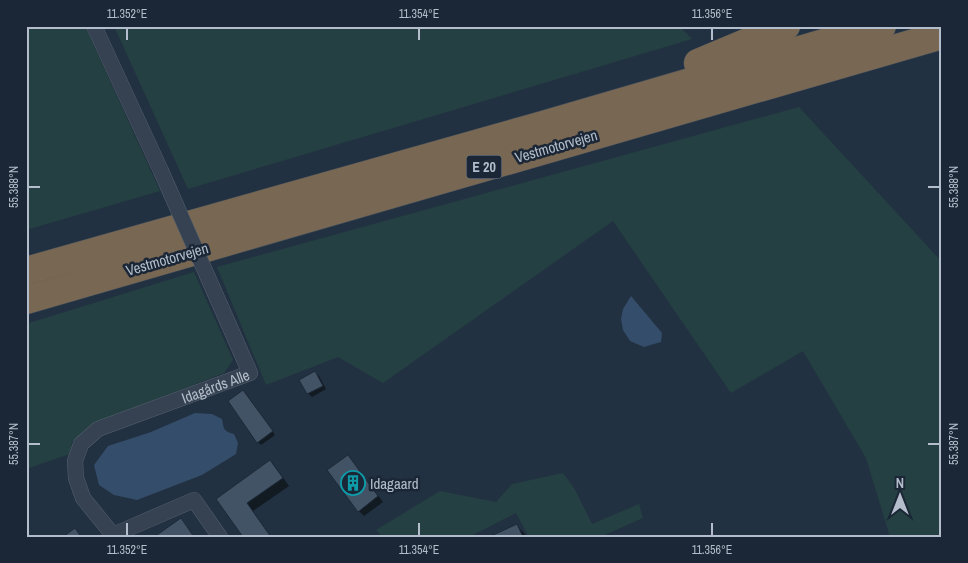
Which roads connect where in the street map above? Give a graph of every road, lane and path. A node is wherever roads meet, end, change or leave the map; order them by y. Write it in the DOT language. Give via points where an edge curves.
graph roads {
  1 [pos="94,26"];
  2 [pos="786,26"];
  3 [pos="882,26"];
  4 [pos="942,35"];
  5 [pos="543,125"];
  6 [pos="26,271"];
  7 [pos="26,300"];
  8 [pos="220,537"];
  1 -- 8 [label="street, Idagårds Alle, bridge" via="250,372 98,429 81,444 75,460 76,478 83,498 112,534 194,500"];
  2 -- 5 [label="highway"];
  3 -- 5 [label="highway, Vestmotorvejen / E 20"];
  4 -- 7 [label="highway, Vestmotorvejen / E 20"];
  5 -- 6 [label="highway, Vestmotorvejen / E 20"];
}
